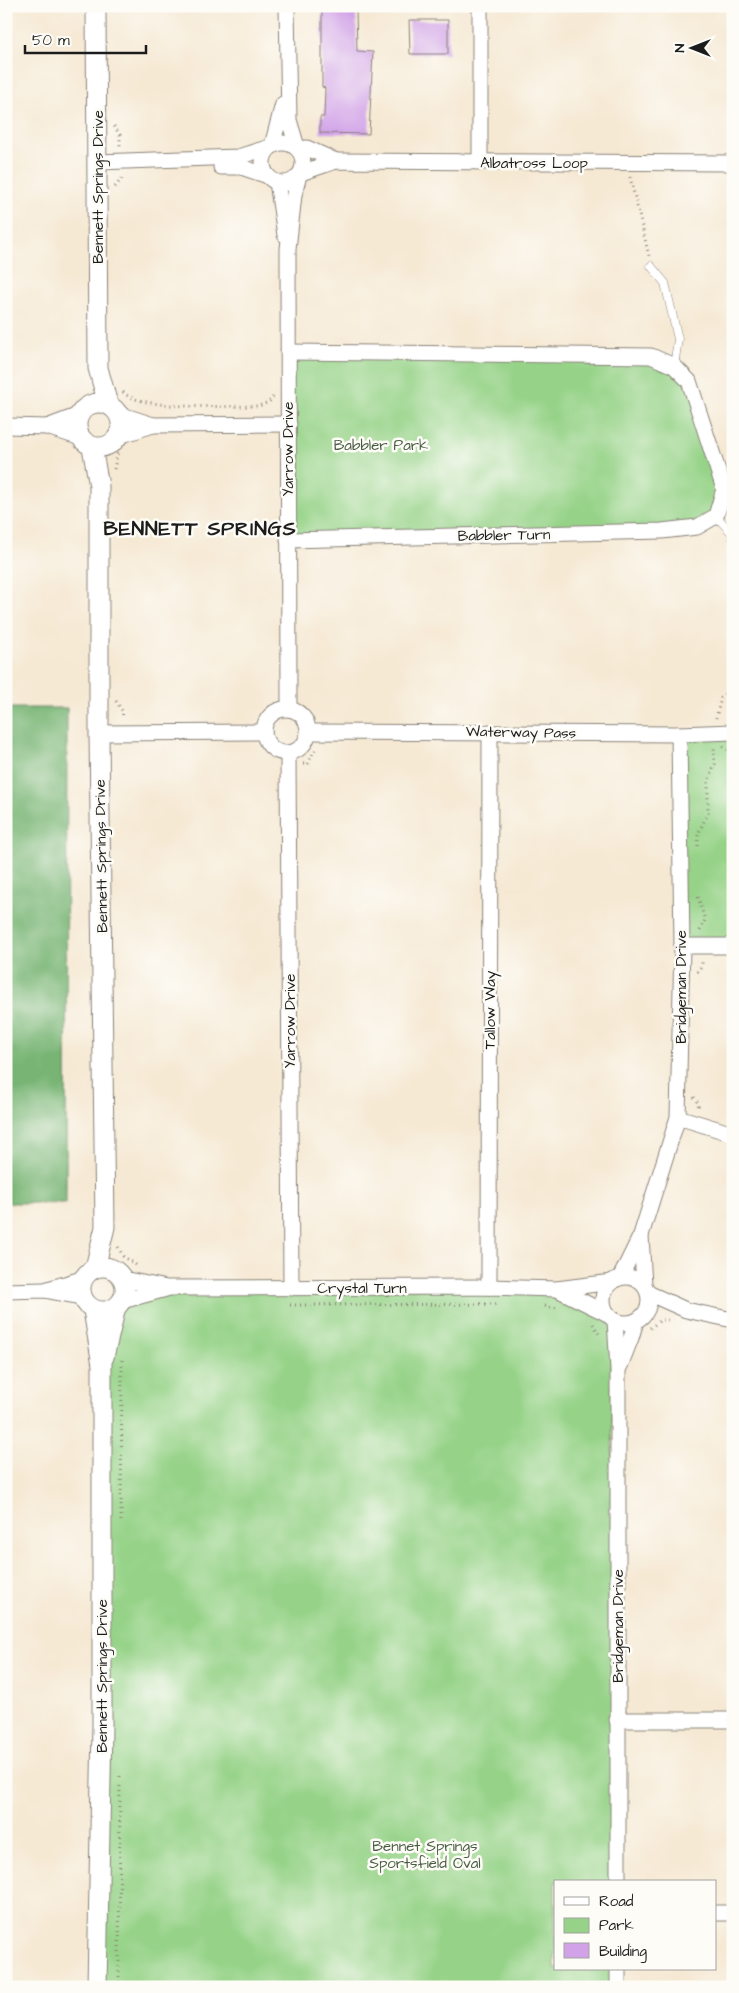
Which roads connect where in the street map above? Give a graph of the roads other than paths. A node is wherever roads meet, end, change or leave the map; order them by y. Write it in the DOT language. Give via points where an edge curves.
graph roads {
  1 [pos="96,6"];
  2 [pos="286,6"];
  3 [pos="480,6"];
  4 [pos="286,73"];
  5 [pos="271,146"];
  6 [pos="298,148"];
  7 [pos="170,160"];
  8 [pos="336,161"];
  9 [pos="98,162"];
  10 [pos="480,163"];
  11 [pos="733,163"];
  12 [pos="300,174"];
  13 [pos="272,179"];
  14 [pos="288,249"];
  15 [pos="651,266"];
  16 [pos="288,352"];
  17 [pos="674,366"];
  18 [pos="98,368"];
  19 [pos="114,409"];
  20 [pos="82,411"];
  21 [pos="289,424"];
  22 [pos="153,425"];
  23 [pos="6,426"];
  24 [pos="48,427"];
  25 [pos="100,442"];
  26 [pos="716,516"];
  27 [pos="733,538"];
  28 [pos="288,540"];
  29 [pos="289,709"];
  30 [pos="264,732"];
  31 [pos="308,732"];
  32 [pos="490,732"];
  33 [pos="733,732"];
  34 [pos="99,733"];
  35 [pos="679,734"];
  36 [pos="288,753"];
  37 [pos="682,946"];
  38 [pos="733,946"];
  39 [pos="678,1117"];
  40 [pos="733,1134"];
  41 [pos="110,1233"];
  42 [pos="641,1234"];
  43 [pos="120,1276"];
  44 [pos="616,1280"];
  45 [pos="489,1287"];
  46 [pos="88,1288"];
  47 [pos="167,1288"];
  48 [pos="291,1288"];
  49 [pos="646,1289"];
  50 [pos="557,1290"];
  51 [pos="6,1291"];
  52 [pos="119,1304"];
  53 [pos="647,1310"];
  54 [pos="686,1310"];
  55 [pos="611,1317"];
  56 [pos="733,1320"];
  57 [pos="636,1321"];
  58 [pos="102,1365"];
  59 [pos="618,1369"];
  60 [pos="618,1720"];
  61 [pos="733,1720"];
  62 [pos="618,1880"];
  63 [pos="716,1913"];
  64 [pos="733,1913"];
  65 [pos="618,1970"];
  66 [pos="97,1987"];
  67 [pos="618,1987"];
  1 -- 9 [label="street, Bennett Springs Drive"];
  2 -- 4 [label="street"];
  3 -- 10 [label="street"];
  4 -- 5 [label="street" via="282,115"];
  4 -- 6 [label="street" via="289,120"];
  5 -- 6 [label="street" via="287,143"];
  5 -- 7 [label="street" via="238,157"];
  5 -- 13 [label="street" via="263,161"];
  6 -- 8 [label="street" via="307,148"];
  6 -- 12 [label="street" via="303,158"];
  7 -- 9 [label="street"];
  7 -- 13 [label="street" via="194,166 241,167"];
  8 -- 10 [label="street, Albatross Loop"];
  8 -- 12 [label="street"];
  9 -- 18 [label="street, Bennett Springs Drive"];
  10 -- 11 [label="street, Albatross Loop"];
  12 -- 13 [label="street" via="289,182"];
  12 -- 14 [label="street" via="294,195"];
  13 -- 14 [label="street"];
  14 -- 16 [label="street, Yarrow Drive"];
  15 -- 17 [label="lane" via="665,283 678,339"];
  16 -- 17 [label="street" via="651,356"];
  16 -- 21 [label="street, Yarrow Drive"];
  17 -- 26 [label="street" via="689,382 724,490"];
  18 -- 19 [label="street, Bennett Springs Drive"];
  18 -- 20 [label="street, Bennett Springs Drive"];
  19 -- 20 [label="street" via="100,402"];
  19 -- 22 [label="street"];
  19 -- 25 [label="street" via="122,421"];
  20 -- 24 [label="street"];
  20 -- 25 [label="street" via="77,431"];
  21 -- 22 [label="street"];
  21 -- 28 [label="street, Yarrow Drive"];
  22 -- 25 [label="street"];
  23 -- 24 [label="street"];
  24 -- 25 [label="street"];
  25 -- 34 [label="street, Bennett Springs Drive"];
  26 -- 27 [label="lane"];
  26 -- 28 [label="street, Babbler Turn" via="697,527 662,532"];
  28 -- 29 [label="street, Yarrow Drive"];
  29 -- 30 [label="street" via="281,709 268,717"];
  29 -- 31 [label="street" via="303,716"];
  30 -- 34 [label="street"];
  30 -- 36 [label="street" via="265,739 274,750"];
  31 -- 32 [label="street, Waterway Pass"];
  31 -- 36 [label="street" via="303,746"];
  32 -- 35 [label="street, Waterway Pass"];
  32 -- 45 [label="street, Tallow Way"];
  33 -- 35 [label="street, Waterway Pass" via="713,737"];
  34 -- 41 [label="street, Bennett Springs Drive"];
  35 -- 37 [label="street, Bridgeman Drive"];
  36 -- 48 [label="street, Yarrow Drive"];
  37 -- 38 [label="street"];
  37 -- 39 [label="street, Bridgeman Drive"];
  39 -- 40 [label="street"];
  39 -- 42 [label="street, Bridgeman Drive"];
  41 -- 43 [label="street, Bennett Springs Drive"];
  41 -- 46 [label="street, Bennett Springs Drive"];
  42 -- 44 [label="street"];
  42 -- 49 [label="street"];
  43 -- 46 [label="street" via="104,1266"];
  43 -- 47 [label="street, Crystal Turn"];
  43 -- 52 [label="street, Bennett Springs Drive" via="124,1294"];
  44 -- 49 [label="street" via="633,1278"];
  44 -- 50 [label="street"];
  44 -- 55 [label="street" via="604,1293 603,1301"];
  45 -- 48 [label="street, Crystal Turn"];
  45 -- 50 [label="street, Crystal Turn"];
  46 -- 51 [label="street"];
  46 -- 52 [label="street" via="102,1312"];
  46 -- 58 [label="street, Bennett Springs Drive"];
  47 -- 48 [label="street, Crystal Turn"];
  47 -- 52 [label="street, Crystal Turn"];
  49 -- 53 [label="street"];
  49 -- 54 [label="street"];
  50 -- 55 [label="street"];
  52 -- 58 [label="street, Bennett Springs Drive"];
  53 -- 54 [label="street"];
  53 -- 57 [label="street"];
  54 -- 56 [label="street"];
  55 -- 57 [label="street" via="628,1323"];
  55 -- 59 [label="street, Bridgeman Drive"];
  57 -- 59 [label="street"];
  58 -- 66 [label="street, Bennett Springs Drive" via="102,1726"];
  59 -- 60 [label="street, Bridgeman Drive"];
  60 -- 61 [label="street"];
  60 -- 62 [label="street, Bridgeman Drive"];
  63 -- 64 [label="street"];
  65 -- 67 [label="street"];
}
